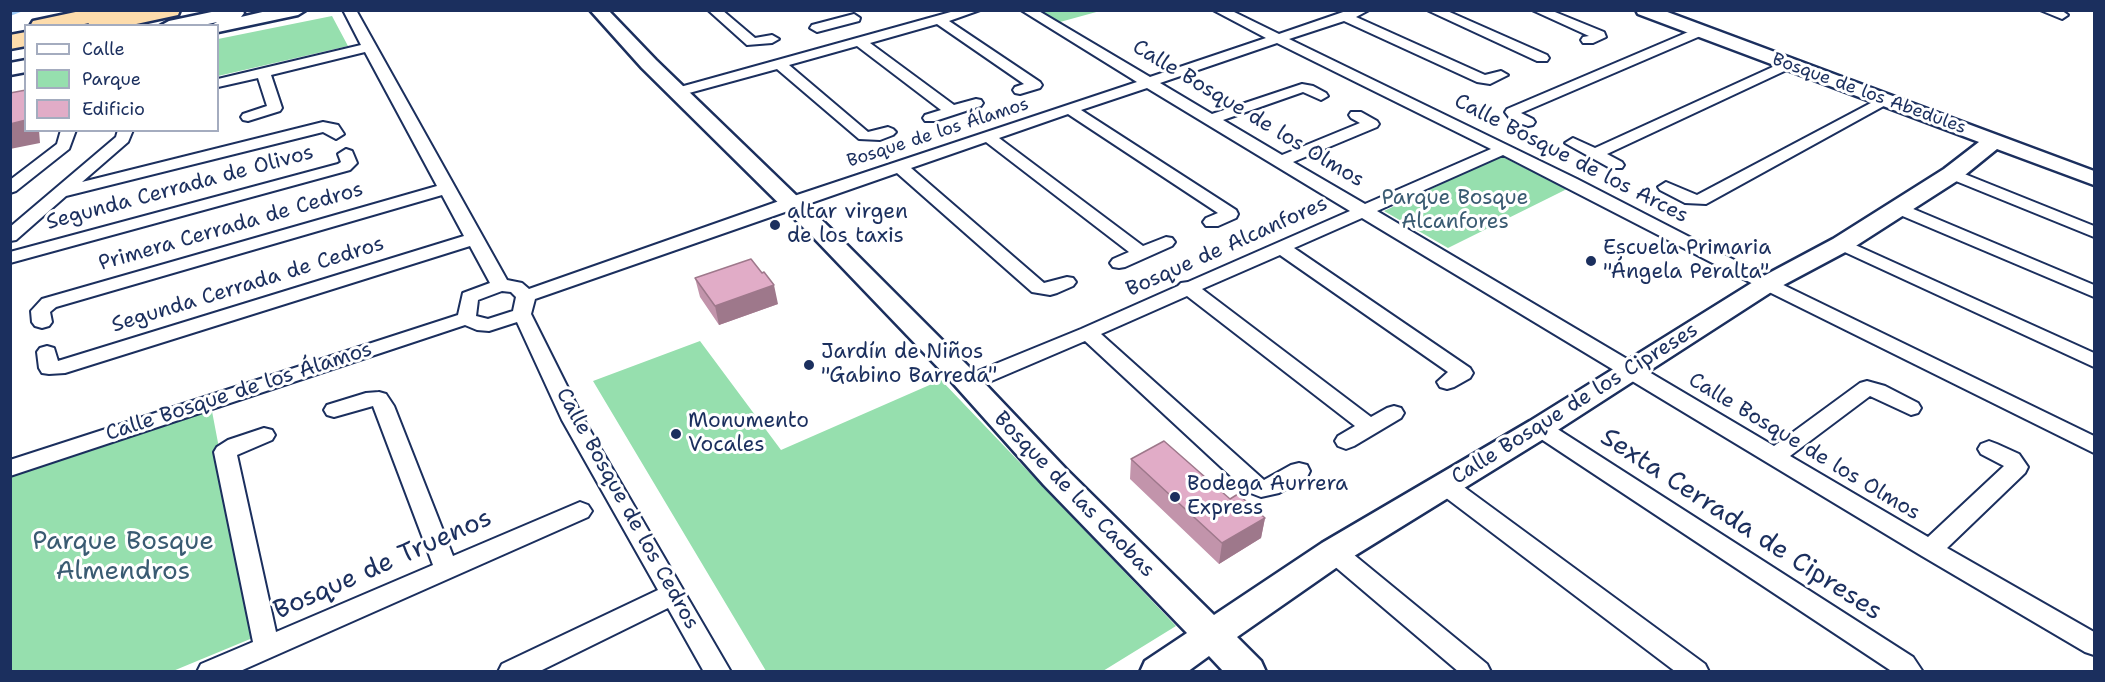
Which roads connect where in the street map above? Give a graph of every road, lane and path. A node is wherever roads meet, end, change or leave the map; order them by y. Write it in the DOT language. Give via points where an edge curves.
graph roads {
  1 [pos="119,10"];
  2 [pos="170,10"];
  3 [pos="248,10"];
  4 [pos="298,10"];
  5 [pos="349,10"];
  6 [pos="598,10"];
  7 [pos="714,10"];
  8 [pos="819,10"];
  9 [pos="974,10"];
  10 [pos="1027,10"];
  11 [pos="1219,10"];
  12 [pos="1538,10"];
  13 [pos="1644,10"];
  14 [pos="2046,10"];
  15 [pos="1436,12"];
  16 [pos="2062,15"];
  17 [pos="1363,17"];
  18 [pos="854,18"];
  19 [pos="939,20"];
  20 [pos="835,23"];
  21 [pos="51,24"];
  22 [pos="103,24"];
  23 [pos="179,24"];
  24 [pos="219,27"];
  25 [pos="817,28"];
  26 [pos="1700,31"];
  27 [pos="772,39"];
  28 [pos="1279,40"];
  29 [pos="1588,40"];
  30 [pos="860,42"];
  31 [pos="369,47"];
  32 [pos="1558,52"];
  33 [pos="1542,57"];
  34 [pos="1528,63"];
  35 [pos="779,64"];
  36 [pos="1788,64"];
  37 [pos="262,72"];
  38 [pos="1501,75"];
  39 [pos="219,83"];
  40 [pos="1148,83"];
  41 [pos="1020,90"];
  42 [pos="678,92"];
  43 [pos="1321,96"];
  44 [pos="1886,99"];
  45 [pos="976,103"];
  46 [pos="952,111"];
  47 [pos="1077,114"];
  48 [pos="1356,115"];
  49 [pos="248,117"];
  50 [pos="930,118"];
  51 [pos="1210,120"];
  52 [pos="1527,122"];
  53 [pos="68,132"];
  54 [pos="125,132"];
  55 [pos="888,132"];
  56 [pos="336,134"];
  57 [pos="993,140"];
  58 [pos="1994,141"];
  59 [pos="1572,143"];
  60 [pos="1504,149"];
  61 [pos="346,154"];
  62 [pos="1595,154"];
  63 [pos="1280,162"];
  64 [pos="1617,165"];
  65 [pos="902,169"];
  66 [pos="1952,174"];
  67 [pos="2094,178"];
  68 [pos="1666,187"];
  69 [pos="10,188"];
  70 [pos="448,188"];
  71 [pos="63,192"];
  72 [pos="791,202"];
  73 [pos="1899,208"];
  74 [pos="1364,211"];
  75 [pos="1212,222"];
  76 [pos="2094,232"];
  77 [pos="10,236"];
  78 [pos="476,238"];
  79 [pos="1166,242"];
  80 [pos="1842,244"];
  81 [pos="1280,247"];
  82 [pos="1142,253"];
  83 [pos="10,258"];
  84 [pos="1119,263"];
  85 [pos="1067,282"];
  86 [pos="1767,284"];
  87 [pos="500,285"];
  88 [pos="1187,288"];
  89 [pos="2094,292"];
  90 [pos="524,305"];
  91 [pos="467,318"];
  92 [pos="42,322"];
  93 [pos="1088,333"];
  94 [pos="47,352"];
  95 [pos="2094,361"];
  96 [pos="1630,370"];
  97 [pos="1447,382"];
  98 [pos="968,383"];
  99 [pos="1911,408"];
  100 [pos="334,410"];
  101 [pos="1394,413"];
  102 [pos="1370,427"];
  103 [pos="1540,428"];
  104 [pos="264,435"];
  105 [pos="1346,441"];
  106 [pos="2094,446"];
  107 [pos="1989,449"];
  108 [pos="1774,457"];
  109 [pos="10,468"];
  110 [pos="1299,471"];
  111 [pos="1445,485"];
  112 [pos="580,512"];
  113 [pos="1930,550"];
  114 [pos="1334,552"];
  115 [pos="446,568"];
  116 [pos="673,594"];
  117 [pos="1213,636"];
  118 [pos="2094,644"];
  119 [pos="267,647"];
  120 [pos="210,672"];
  121 [pos="511,672"];
  122 [pos="718,672"];
  123 [pos="1158,672"];
  124 [pos="1248,672"];
  125 [pos="1478,672"];
  126 [pos="1696,672"];
  127 [pos="1910,672"];
  1 -- 21 [label="highway"];
  2 -- 22 [label="highway"];
  3 -- 23 [label="street"];
  4 -- 24 [label="street"];
  5 -- 31 [label="street"];
  6 -- 42 [label="street, Bosque de las Caobas"];
  7 -- 27 [label="street" via="752,42"];
  8 -- 20 [label="street"];
  9 -- 19 [label="street"];
  10 -- 40 [label="street, Calle Bosque de los Olmos"];
  11 -- 28 [label="street, Calle Bosque de los Arces"];
  12 -- 29 [label="street" via="1599,35"];
  13 -- 26 [label="street, Bosque de los Abedules"];
  14 -- 16 [label="street"];
  15 -- 33 [label="street"];
  17 -- 28 [label="street, Bosque de los Álamos" via="1346,17"];
  17 -- 38 [label="street" via="1482,80"];
  18 -- 20 [label="street"];
  19 -- 30 [label="street"];
  19 -- 41 [label="street" via="1035,85"];
  20 -- 25 [label="street"];
  26 -- 36 [label="street, Bosque de los Abedules"];
  26 -- 52 [label="street" via="1512,112"];
  28 -- 40 [label="street, Bosque de los Álamos"];
  28 -- 60 [label="street, Calle Bosque de los Arces"];
  30 -- 35 [label="street"];
  30 -- 46 [label="street"];
  31 -- 37 [label="street"];
  31 -- 70 [label="street"];
  32 -- 33 [label="street"];
  33 -- 34 [label="street"];
  35 -- 42 [label="street"];
  35 -- 55 [label="street" via="864,136"];
  36 -- 44 [label="street, Bosque de los Abedules"];
  36 -- 62 [label="street"];
  37 -- 39 [label="street"];
  37 -- 49 [label="street" via="275,108"];
  40 -- 47 [label="street, Bosque de los Álamos"];
  40 -- 51 [label="street, Calle Bosque de los Olmos"];
  42 -- 72 [label="street, Bosque de las Caobas"];
  43 -- 51 [label="street" via="1302,88"];
  44 -- 58 [label="street, Bosque de los Abedules"];
  44 -- 68 [label="street" via="1700,200"];
  45 -- 46 [label="street"];
  46 -- 50 [label="street"];
  47 -- 57 [label="street, Bosque de los Álamos"];
  47 -- 75 [label="street" via="1230,214"];
  48 -- 63 [label="street" via="1372,124"];
  51 -- 63 [label="street, Calle Bosque de los Olmos"];
  53 -- 69 [label="street" via="64,146"];
  54 -- 71 [label="street" via="123,139"];
  56 -- 71 [label="street" via="333,128 323,127"];
  57 -- 65 [label="street, Bosque de los Álamos"];
  57 -- 82 [label="street"];
  58 -- 66 [label="street, Calle Bosque de los Cipreses"];
  58 -- 67 [label="street, Bosque de los Abedules"];
  59 -- 62 [label="street"];
  60 -- 74 [label="street, Bosque de Alcanfores"];
  60 -- 86 [label="street, Calle Bosque de los Arces"];
  61 -- 83 [label="street, Segunda Cerrada de Olivos" via="349,163 344,167"];
  62 -- 64 [label="street"];
  63 -- 74 [label="street, Calle Bosque de los Olmos"];
  65 -- 72 [label="street, Bosque de los Álamos"];
  65 -- 85 [label="street" via="1040,288 1050,289"];
  66 -- 73 [label="street, Calle Bosque de los Cipreses"];
  66 -- 76 [label="street"];
  70 -- 78 [label="street"];
  70 -- 92 [label="street, Primera Cerrada de Cedros" via="50,303 40,311"];
  71 -- 77 [label="street"];
  72 -- 90 [label="street, Bosque de los Álamos"];
  72 -- 98 [label="street, Bosque de las Caobas"];
  73 -- 80 [label="street, Calle Bosque de los Cipreses"];
  73 -- 89 [label="street"];
  74 -- 81 [label="street, Bosque de Alcanfores"];
  74 -- 96 [label="street, Calle Bosque de los Olmos"];
  78 -- 87 [label="street"];
  78 -- 94 [label="street, Segunda Cerrada de Cedros" via="58,368 49,368"];
  79 -- 82 [label="street"];
  80 -- 86 [label="street, Calle Bosque de los Cipreses"];
  80 -- 95 [label="street"];
  81 -- 88 [label="street, Bosque de Alcanfores"];
  81 -- 97 [label="street" via="1463,373"];
  82 -- 84 [label="street"];
  86 -- 96 [label="street, Calle Bosque de los Cipreses"];
  86 -- 106 [label="street, Calle Bosque de los Arces"];
  87 -- 90 [label="street" via="516,287"];
  87 -- 91 [label="street" via="470,297"];
  88 -- 93 [label="street, Bosque de Alcanfores"];
  88 -- 102 [label="street"];
  90 -- 91 [label="street, Bosque de los Álamos" via="489,325"];
  90 -- 116 [label="street, Calle Bosque de los Cedros" via="573,420"];
  91 -- 109 [label="street, Calle Bosque de los Álamos"];
  93 -- 98 [label="street, Bosque de Alcanfores"];
  93 -- 110 [label="street" via="1256,486 1271,487"];
  96 -- 103 [label="street, Calle Bosque de los Cipreses"];
  96 -- 108 [label="street, Calle Bosque de los Olmos"];
  98 -- 117 [label="street, Bosque de las Caobas"];
  99 -- 108 [label="street" via="1867,388"];
  100 -- 115 [label="street" via="366,400 379,399 384,406"];
  101 -- 102 [label="street"];
  102 -- 105 [label="street"];
  103 -- 111 [label="street, Calle Bosque de los Cipreses"];
  103 -- 127 [label="street, Sexta Cerrada de Cipreses"];
  104 -- 119 [label="street" via="225,452"];
  107 -- 113 [label="street" via="2017,467"];
  108 -- 113 [label="street, Calle Bosque de los Olmos"];
  111 -- 114 [label="street, Calle Bosque de los Cipreses"];
  111 -- 126 [label="street"];
  112 -- 115 [label="street, Bosque de Truenos"];
  113 -- 118 [label="street, Calle Bosque de los Olmos"];
  114 -- 117 [label="street, Calle Bosque de los Cipreses"];
  114 -- 125 [label="street"];
  115 -- 119 [label="street, Bosque de Truenos"];
  116 -- 121 [label="street"];
  116 -- 122 [label="street, Calle Bosque de los Cedros"];
  117 -- 123 [label="street, Calle Bosque de los Cipreses"];
  117 -- 124 [label="street, Bosque de las Caobas"];
  119 -- 120 [label="street, Bosque de Truenos"];
}
